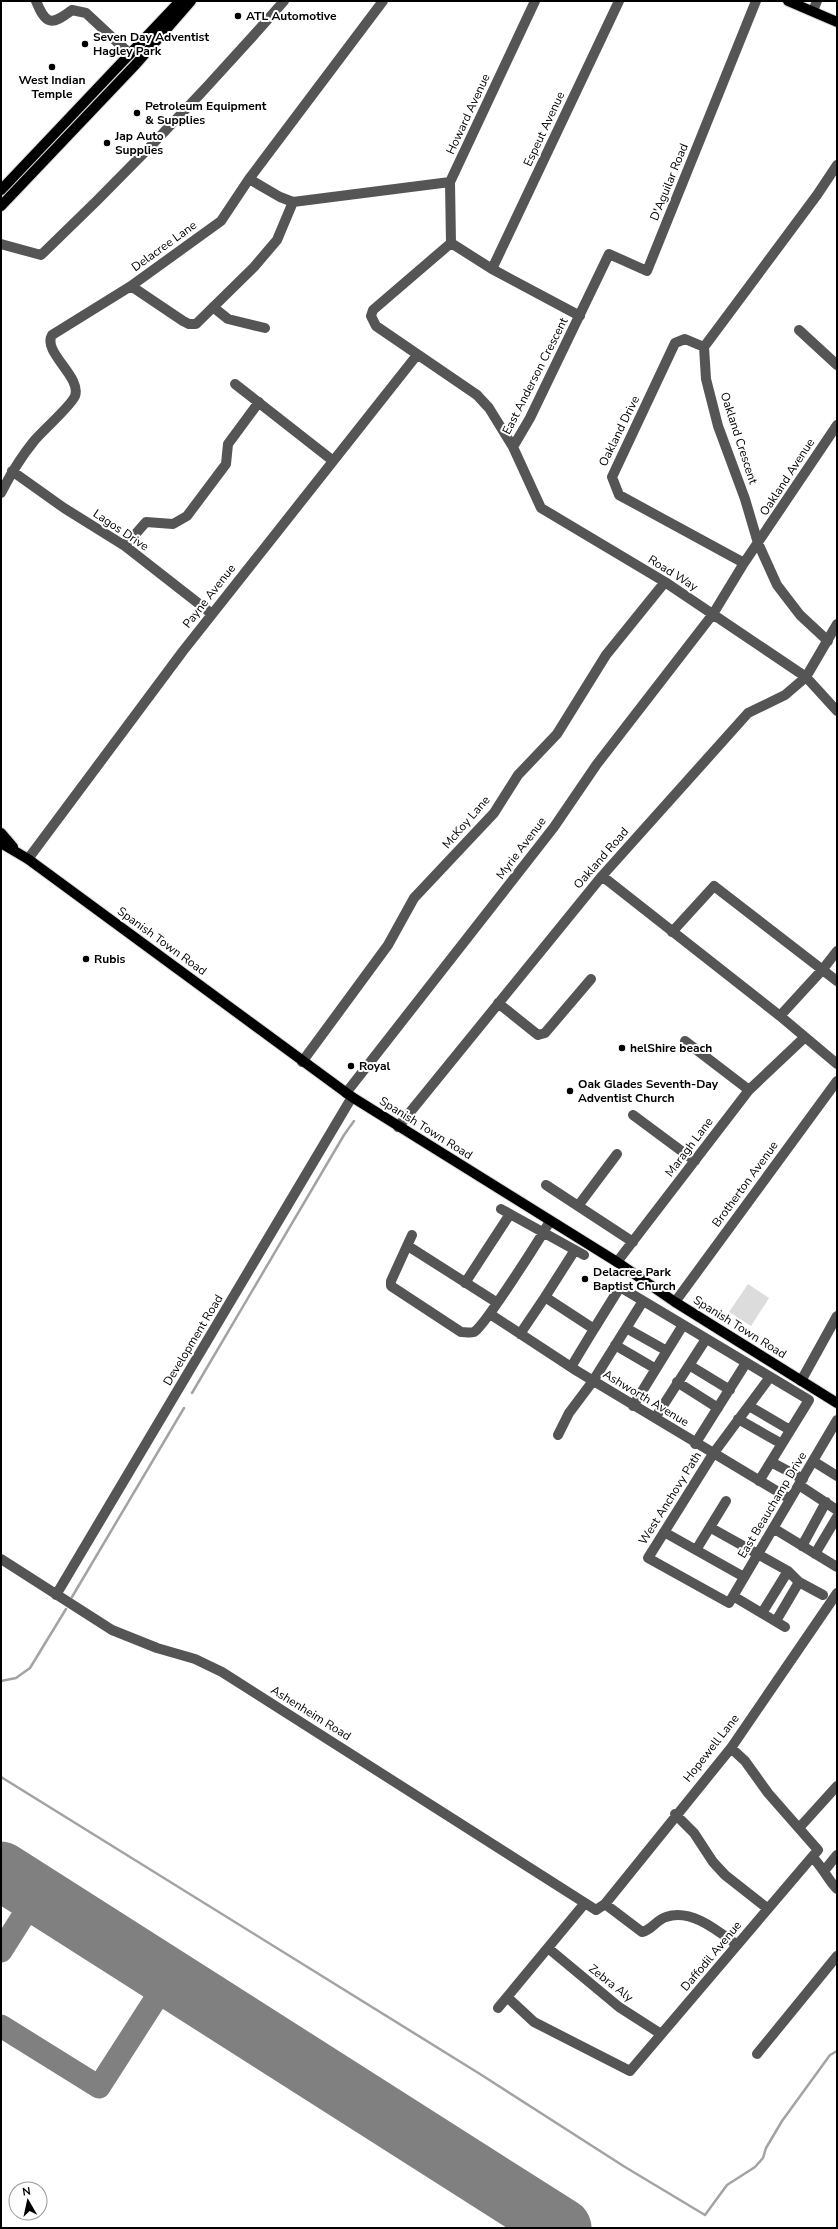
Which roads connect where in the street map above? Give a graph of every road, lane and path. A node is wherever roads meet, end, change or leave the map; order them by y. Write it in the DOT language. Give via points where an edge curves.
graph roads {
  1 [pos="36,1"];
  2 [pos="180,1"];
  3 [pos="191,1"];
  4 [pos="284,1"];
  5 [pos="383,1"];
  6 [pos="535,1"];
  7 [pos="620,1"];
  8 [pos="756,1"];
  9 [pos="788,1"];
  10 [pos="818,1"];
  11 [pos="812,11"];
  12 [pos="837,22"];
  13 [pos="130,54"];
  14 [pos="837,165"];
  15 [pos="249,179"];
  16 [pos="450,182"];
  17 [pos="1,190"];
  18 [pos="293,202"];
  19 [pos="1,206"];
  20 [pos="451,243"];
  21 [pos="1,244"];
  22 [pos="492,269"];
  23 [pos="131,286"];
  24 [pos="213,307"];
  25 [pos="580,316"];
  26 [pos="265,328"];
  27 [pos="799,330"];
  28 [pos="704,347"];
  29 [pos="417,355"];
  30 [pos="837,365"];
  31 [pos="235,384"];
  32 [pos="259,402"];
  33 [pos="837,426"];
  34 [pos="513,447"];
  35 [pos="332,460"];
  36 [pos="12,471"];
  37 [pos="1,493"];
  38 [pos="758,543"];
  39 [pos="125,546"];
  40 [pos="744,562"];
  41 [pos="666,582"];
  42 [pos="212,614"];
  43 [pos="713,614"];
  44 [pos="837,624"];
  45 [pos="828,641"];
  46 [pos="806,677"];
  47 [pos="837,711"];
  48 [pos="1,834"];
  49 [pos="1,843"];
  50 [pos="17,851"];
  51 [pos="28,859"];
  52 [pos="602,876"];
  53 [pos="672,932"];
  54 [pos="837,951"];
  55 [pos="823,970"];
  56 [pos="592,978"];
  57 [pos="837,981"];
  58 [pos="498,1003"];
  59 [pos="780,1016"];
  60 [pos="805,1037"];
  61 [pos="685,1041"];
  62 [pos="302,1062"];
  63 [pos="837,1064"];
  64 [pos="837,1081"];
  65 [pos="749,1090"];
  66 [pos="348,1095"];
  67 [pos="633,1115"];
  68 [pos="398,1126"];
  69 [pos="617,1154"];
  70 [pos="694,1161"];
  71 [pos="546,1185"];
  72 [pos="578,1206"];
  73 [pos="501,1208"];
  74 [pos="510,1214"];
  75 [pos="550,1222"];
  76 [pos="544,1233"];
  77 [pos="412,1235"];
  78 [pos="633,1242"];
  79 [pos="408,1246"];
  80 [pos="575,1250"];
  81 [pos="584,1255"];
  82 [pos="617,1262"];
  83 [pos="465,1283"];
  84 [pos="545,1297"];
  85 [pos="643,1301"];
  86 [pos="496,1302"];
  87 [pos="675,1302"];
  88 [pos="490,1314"];
  89 [pos="837,1316"];
  90 [pos="683,1325"];
  91 [pos="626,1328"];
  92 [pos="594,1329"];
  93 [pos="520,1334"];
  94 [pos="706,1339"];
  95 [pos="615,1345"];
  96 [pos="667,1351"];
  97 [pos="746,1363"];
  98 [pos="689,1365"];
  99 [pos="571,1367"];
  100 [pos="656,1369"];
  101 [pos="770,1377"];
  102 [pos="592,1381"];
  103 [pos="801,1381"];
  104 [pos="677,1382"];
  105 [pos="730,1390"];
  106 [pos="837,1403"];
  107 [pos="633,1406"];
  108 [pos="749,1406"];
  109 [pos="718,1408"];
  110 [pos="655,1418"];
  111 [pos="738,1419"];
  112 [pos="837,1420"];
  113 [pos="790,1430"];
  114 [pos="558,1435"];
  115 [pos="695,1444"];
  116 [pos="782,1444"];
  117 [pos="713,1454"];
  118 [pos="812,1461"];
  119 [pos="771,1462"];
  120 [pos="837,1476"];
  121 [pos="759,1481"];
  122 [pos="801,1482"];
  123 [pos="790,1499"];
  124 [pos="726,1501"];
  125 [pos="826,1502"];
  126 [pos="837,1510"];
  127 [pos="837,1517"];
  128 [pos="711,1528"];
  129 [pos="773,1528"];
  130 [pos="664,1532"];
  131 [pos="802,1546"];
  132 [pos="696,1550"];
  133 [pos="758,1553"];
  134 [pos="815,1554"];
  135 [pos="1,1559"];
  136 [pos="837,1567"];
  137 [pos="788,1571"];
  138 [pos="744,1577"];
  139 [pos="799,1582"];
  140 [pos="837,1594"];
  141 [pos="56,1595"];
  142 [pos="823,1595"];
  143 [pos="731,1599"];
  144 [pos="762,1613"];
  145 [pos="776,1621"];
  146 [pos="785,1627"];
  147 [pos="731,1748"];
  148 [pos="837,1786"];
  149 [pos="675,1814"];
  150 [pos="799,1828"];
  151 [pos="837,1855"];
  152 [pos="812,1857"];
  153 [pos="824,1871"];
  154 [pos="837,1889"];
  155 [pos="585,1902"];
  156 [pos="601,1907"];
  157 [pos="767,1908"];
  158 [pos="736,1945"];
  159 [pos="548,1948"];
  160 [pos="837,1956"];
  161 [pos="507,1997"];
  162 [pos="498,2008"];
  163 [pos="661,2034"];
  164 [pos="757,2054"];
  1 -- 13 [label="street" via="43,18 50,22 57,21 72,10 86,13"];
  2 -- 13 [label="main road"];
  3 -- 19 [label="main road" via="137,63"];
  4 -- 21 [label="street" via="208,88 113,187 41,255"];
  5 -- 15 [label="street, Delacree Lane"];
  6 -- 16 [label="street, Howard Avenue"];
  7 -- 22 [label="street, Espeut Avenue"];
  8 -- 25 [label="street, D'Aguilar Road" via="647,271 609,254"];
  9 -- 11 [label="main road"];
  10 -- 11 [label="street"];
  11 -- 12 [label="main road"];
  13 -- 17 [label="main road"];
  14 -- 28 [label="street"];
  15 -- 18 [label="street"];
  15 -- 23 [label="street, Delacree Lane" via="221,221"];
  16 -- 18 [label="street"];
  16 -- 20 [label="street, Howard Avenue"];
  18 -- 24 [label="street" via="278,240"];
  20 -- 22 [label="street"];
  20 -- 29 [label="street, Road Way" via="373,310 371,316 376,326"];
  22 -- 25 [label="street"];
  23 -- 24 [label="street" via="189,324 199,322"];
  23 -- 36 [label="street, Delacree Lane" via="50,337 51,345 75,385 75,396"];
  24 -- 26 [label="street" via="228,319"];
  25 -- 34 [label="street, East Anderson Crescent"];
  27 -- 30 [label="street"];
  28 -- 38 [label="street, Oakland Crescent" via="706,379 718,426"];
  28 -- 40 [label="street, Oakland Drive" via="685,339 675,343 612,477 619,495"];
  29 -- 34 [label="street, Road Way" via="477,395 489,408"];
  29 -- 35 [label="street, Payne Avenue"];
  31 -- 32 [label="street"];
  32 -- 35 [label="street"];
  32 -- 39 [label="street" via="228,444 226,464 187,516 173,524 146,522"];
  33 -- 38 [label="street, Oakland Avenue"];
  34 -- 41 [label="street, Road Way" via="541,508"];
  35 -- 42 [label="street, Payne Avenue"];
  36 -- 37 [label="street, Delacree Lane"];
  36 -- 39 [label="street, Lagos Drive" via="64,508"];
  38 -- 40 [label="street, Oakland Avenue"];
  38 -- 45 [label="street, Oakland Crescent" via="777,585 800,615"];
  39 -- 42 [label="street, Lagos Drive"];
  40 -- 43 [label="street, Myrie Avenue"];
  41 -- 43 [label="street, Road Way"];
  41 -- 62 [label="street, McKoy Lane" via="606,655 557,734 518,775 494,813 414,898 388,945"];
  42 -- 51 [label="street, Payne Avenue"];
  43 -- 46 [label="street, Road Way"];
  43 -- 66 [label="street, Myrie Avenue" via="597,764 549,834"];
  44 -- 45 [label="street, Oakland Road"];
  45 -- 46 [label="street, Oakland Road"];
  46 -- 47 [label="street, Road Way"];
  46 -- 52 [label="street, Oakland Road" via="785,694 748,713"];
  48 -- 50 [label="main road, Spanish Town Road"];
  49 -- 50 [label="main road, Spanish Town Road"];
  50 -- 51 [label="main road, Spanish Town Road"];
  51 -- 62 [label="main road, Spanish Town Road"];
  52 -- 53 [label="street"];
  52 -- 58 [label="street, Oakland Road"];
  53 -- 55 [label="street" via="714,886"];
  53 -- 59 [label="street"];
  54 -- 55 [label="street"];
  55 -- 57 [label="street"];
  55 -- 59 [label="street"];
  56 -- 58 [label="street" via="545,1033 538,1035"];
  58 -- 68 [label="street, Oakland Road"];
  59 -- 60 [label="street"];
  60 -- 63 [label="street"];
  60 -- 65 [label="street, Maragh Lane"];
  61 -- 65 [label="street"];
  62 -- 66 [label="main road, Spanish Town Road"];
  64 -- 87 [label="street, Brotherton Avenue"];
  65 -- 70 [label="street, Maragh Lane"];
  66 -- 68 [label="main road, Spanish Town Road"];
  66 -- 141 [label="street, Development Road"];
  67 -- 70 [label="street"];
  68 -- 75 [label="main road, Spanish Town Road"];
  69 -- 72 [label="street"];
  70 -- 78 [label="street, Maragh Lane"];
  71 -- 72 [label="street"];
  72 -- 78 [label="street"];
  73 -- 74 [label="street"];
  74 -- 76 [label="street"];
  74 -- 83 [label="street"];
  75 -- 76 [label="street"];
  75 -- 82 [label="main road, Spanish Town Road"];
  76 -- 80 [label="street"];
  76 -- 86 [label="street"];
  77 -- 79 [label="street"];
  78 -- 82 [label="street, Maragh Lane"];
  79 -- 83 [label="street"];
  79 -- 88 [label="street" via="391,1281 394,1288 462,1332 475,1332"];
  80 -- 81 [label="street"];
  80 -- 84 [label="street"];
  82 -- 87 [label="main road, Spanish Town Road"];
  83 -- 86 [label="street"];
  84 -- 92 [label="street"];
  84 -- 93 [label="street"];
  85 -- 90 [label="street"];
  85 -- 91 [label="street"];
  85 -- 92 [label="street" via="620,1287"];
  86 -- 88 [label="street"];
  87 -- 103 [label="main road, Spanish Town Road"];
  88 -- 93 [label="street, Ashworth Avenue"];
  89 -- 103 [label="street"];
  90 -- 94 [label="street"];
  90 -- 96 [label="street"];
  91 -- 95 [label="street"];
  91 -- 96 [label="street"];
  92 -- 99 [label="street"];
  93 -- 99 [label="street, Ashworth Avenue"];
  94 -- 97 [label="street"];
  94 -- 98 [label="street"];
  95 -- 100 [label="street"];
  95 -- 102 [label="street"];
  96 -- 100 [label="street"];
  97 -- 101 [label="street"];
  97 -- 105 [label="street"];
  98 -- 104 [label="street"];
  98 -- 105 [label="street"];
  99 -- 102 [label="street, Ashworth Avenue"];
  100 -- 107 [label="street"];
  101 -- 108 [label="street, West Anchovy Path"];
  101 -- 113 [label="street" via="809,1400"];
  102 -- 107 [label="street, Ashworth Avenue"];
  102 -- 114 [label="street" via="569,1413"];
  103 -- 106 [label="main road, Spanish Town Road"];
  104 -- 109 [label="street"];
  104 -- 110 [label="street"];
  105 -- 109 [label="street"];
  107 -- 110 [label="street, Ashworth Avenue"];
  108 -- 111 [label="street, West Anchovy Path"];
  108 -- 113 [label="street"];
  109 -- 115 [label="street"];
  110 -- 115 [label="street, Ashworth Avenue"];
  111 -- 116 [label="street"];
  111 -- 117 [label="street, West Anchovy Path"];
  112 -- 118 [label="street, East Beauchamp Drive"];
  113 -- 116 [label="street"];
  115 -- 117 [label="street, Ashworth Avenue"];
  116 -- 119 [label="street"];
  117 -- 121 [label="street, Ashworth Avenue"];
  117 -- 130 [label="street, West Anchovy Path"];
  118 -- 120 [label="street"];
  118 -- 122 [label="street, East Beauchamp Drive"];
  119 -- 121 [label="street"];
  119 -- 122 [label="street"];
  121 -- 123 [label="street, Ashworth Avenue"];
  122 -- 123 [label="street, East Beauchamp Drive"];
  122 -- 125 [label="street"];
  123 -- 129 [label="street, East Beauchamp Drive"];
  124 -- 128 [label="street"];
  125 -- 126 [label="street"];
  125 -- 131 [label="street"];
  127 -- 134 [label="street"];
  128 -- 132 [label="street"];
  128 -- 133 [label="street"];
  129 -- 131 [label="street"];
  129 -- 133 [label="street, East Beauchamp Drive"];
  130 -- 132 [label="street"];
  130 -- 143 [label="street, West Anchovy Path" via="648,1558"];
  131 -- 134 [label="street"];
  132 -- 138 [label="street"];
  133 -- 137 [label="street"];
  133 -- 138 [label="street, East Beauchamp Drive"];
  134 -- 136 [label="street"];
  135 -- 141 [label="street, Ashenheim Road"];
  137 -- 139 [label="street"];
  137 -- 144 [label="street"];
  138 -- 143 [label="street, East Beauchamp Drive"];
  139 -- 142 [label="street"];
  139 -- 145 [label="street"];
  140 -- 147 [label="street, Hopewell Lane"];
  141 -- 155 [label="street, Ashenheim Road" via="112,1630 194,1659 222,1672"];
  143 -- 144 [label="street"];
  144 -- 145 [label="street"];
  145 -- 146 [label="street"];
  147 -- 149 [label="street, Hopewell Lane"];
  147 -- 150 [label="street" via="745,1761 768,1793"];
  148 -- 150 [label="street"];
  149 -- 156 [label="street, Hopewell Lane"];
  149 -- 157 [label="street" via="698,1838 713,1862 725,1875"];
  150 -- 152 [label="street" via="818,1850"];
  151 -- 153 [label="street"];
  152 -- 153 [label="street"];
  152 -- 157 [label="street, Daffodil Avenue"];
  153 -- 154 [label="street" via="828,1881"];
  155 -- 156 [label="street, Ashenheim Road"];
  155 -- 159 [label="street"];
  156 -- 158 [label="street, Ashenheim Road" via="642,1932 667,1916 704,1922"];
  157 -- 158 [label="street, Daffodil Avenue"];
  158 -- 163 [label="street, Daffodil Avenue"];
  159 -- 161 [label="street"];
  159 -- 163 [label="street, Zebra Aly" via="618,2006"];
  160 -- 164 [label="street"];
  161 -- 162 [label="street"];
  161 -- 163 [label="street, Daffodil Avenue" via="534,2022 630,2071"];
}
